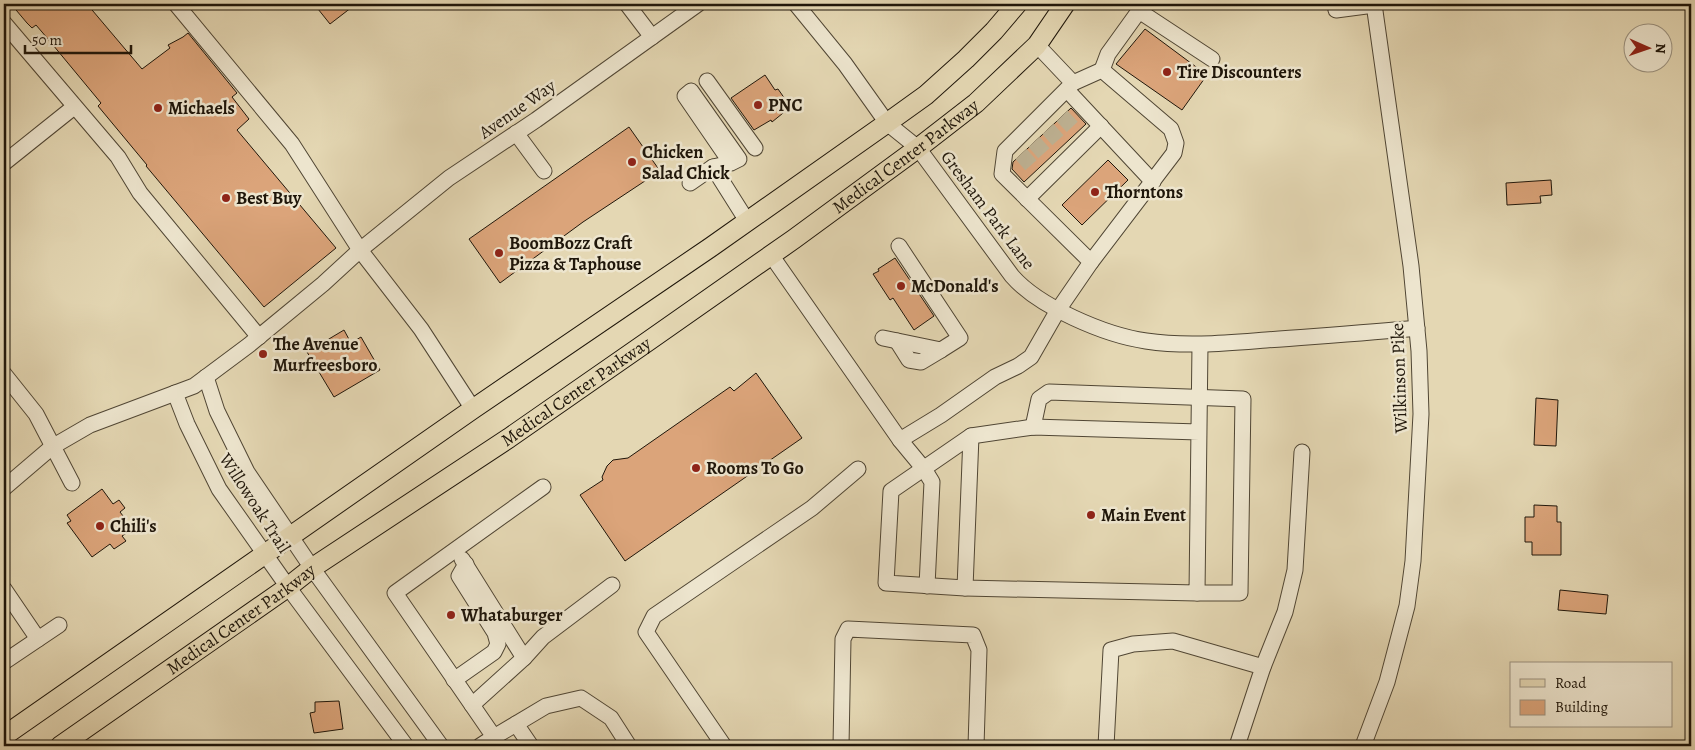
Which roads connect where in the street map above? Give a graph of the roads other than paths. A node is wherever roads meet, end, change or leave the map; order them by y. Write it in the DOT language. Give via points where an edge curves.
graph roads {
  1 [pos="176,4"];
  2 [pos="627,4"];
  3 [pos="698,4"];
  4 [pos="796,4"];
  5 [pos="1018,4"];
  6 [pos="1065,4"];
  7 [pos="1335,4"];
  8 [pos="1374,4"];
  9 [pos="4,23"];
  10 [pos="652,37"];
  11 [pos="1036,45"];
  12 [pos="1212,59"];
  13 [pos="1102,70"];
  14 [pos="699,86"];
  15 [pos="1070,86"];
  16 [pos="74,107"];
  17 [pos="888,123"];
  18 [pos="1101,126"];
  19 [pos="516,133"];
  20 [pos="918,148"];
  21 [pos="4,163"];
  22 [pos="713,167"];
  23 [pos="544,171"];
  24 [pos="1153,182"];
  25 [pos="690,183"];
  26 [pos="1027,199"];
  27 [pos="747,221"];
  28 [pos="899,246"];
  29 [pos="360,250"];
  30 [pos="771,255"];
  31 [pos="1091,262"];
  32 [pos="1058,310"];
  33 [pos="1417,328"];
  34 [pos="259,337"];
  35 [pos="890,340"];
  36 [pos="1200,345"];
  37 [pos="4,374"];
  38 [pos="206,377"];
  39 [pos="174,393"];
  40 [pos="1199,397"];
  41 [pos="473,409"];
  42 [pos="1033,427"];
  43 [pos="1199,432"];
  44 [pos="971,436"];
  45 [pos="900,440"];
  46 [pos="52,448"];
  47 [pos="1302,452"];
  48 [pos="858,469"];
  49 [pos="924,469"];
  50 [pos="72,483"];
  51 [pos="543,487"];
  52 [pos="4,488"];
  53 [pos="290,536"];
  54 [pos="455,549"];
  55 [pos="265,553"];
  56 [pos="466,564"];
  57 [pos="312,568"];
  58 [pos="612,585"];
  59 [pos="927,586"];
  60 [pos="288,587"];
  61 [pos="964,588"];
  62 [pos="4,589"];
  63 [pos="1197,593"];
  64 [pos="59,625"];
  65 [pos="38,639"];
  66 [pos="524,658"];
  67 [pos="4,662"];
  68 [pos="1263,667"];
  69 [pos="454,680"];
  70 [pos="472,705"];
  71 [pos="516,724"];
  72 [pos="4,736"];
  73 [pos="494,737"];
  74 [pos="60,746"];
  75 [pos="406,746"];
  76 [pos="441,746"];
  77 [pos="480,746"];
  78 [pos="531,746"];
  79 [pos="629,746"];
  80 [pos="724,746"];
  81 [pos="841,746"];
  82 [pos="976,746"];
  83 [pos="1106,746"];
  84 [pos="1236,746"];
  85 [pos="1363,746"];
  1 -- 29 [label="street" via="292,144"];
  2 -- 10 [label="street"];
  3 -- 10 [label="street, Avenue Way"];
  4 -- 17 [label="street, Gresham Park Lane"];
  5 -- 17 [label="main road, Medical Center Parkway" via="966,59"];
  6 -- 11 [label="main road, Medical Center Parkway"];
  7 -- 8 [label="street" via="1336,10"];
  8 -- 33 [label="street, Wilkinson Pike"];
  9 -- 16 [label="street"];
  10 -- 19 [label="street, Avenue Way"];
  11 -- 15 [label="street"];
  11 -- 20 [label="main road, Medical Center Parkway" via="976,103"];
  12 -- 13 [label="street" via="1139,11 1108,54"];
  13 -- 15 [label="street"];
  13 -- 24 [label="street" via="1171,129 1176,143 1174,153"];
  14 -- 22 [label="street" via="743,156"];
  15 -- 18 [label="street"];
  15 -- 26 [label="street" via="1057,110 1017,149 1005,151 1002,174"];
  16 -- 21 [label="street"];
  16 -- 34 [label="street"];
  17 -- 20 [label="street, Gresham Park Lane"];
  17 -- 27 [label="main road, Medical Center Parkway"];
  18 -- 24 [label="street"];
  18 -- 26 [label="street" via="1082,137 1053,164"];
  19 -- 23 [label="street"];
  19 -- 29 [label="street, Avenue Way" via="449,178"];
  20 -- 30 [label="main road, Medical Center Parkway"];
  20 -- 32 [label="street, Gresham Park Lane" via="1023,288"];
  22 -- 25 [label="street"];
  22 -- 27 [label="street"];
  24 -- 31 [label="street"];
  26 -- 31 [label="street"];
  27 -- 41 [label="main road, Medical Center Parkway"];
  28 -- 35 [label="street" via="960,338 941,350"];
  29 -- 34 [label="street, Avenue Way"];
  29 -- 41 [label="street" via="421,329"];
  30 -- 45 [label="street"];
  30 -- 57 [label="main road, Medical Center Parkway" via="517,432"];
  31 -- 32 [label="street"];
  32 -- 36 [label="street, Gresham Park Lane" via="1099,328 1145,341"];
  32 -- 45 [label="street" via="1031,357"];
  33 -- 36 [label="street, Gresham Park Lane"];
  33 -- 85 [label="street, Wilkinson Pike" via="1421,414 1410,590 1387,682"];
  34 -- 38 [label="street, Avenue Way"];
  36 -- 40 [label="street"];
  37 -- 46 [label="street" via="36,414"];
  38 -- 39 [label="street, Avenue Way" via="194,386"];
  38 -- 53 [label="street, Willowoak Trail" via="217,411 247,472"];
  39 -- 46 [label="street, Avenue Way" via="90,425"];
  39 -- 55 [label="street, Willowoak Trail" via="220,489"];
  40 -- 42 [label="street" via="1049,392 1039,399"];
  40 -- 43 [label="street"];
  40 -- 63 [label="street" via="1243,398 1240,593"];
  41 -- 53 [label="main road, Medical Center Parkway"];
  42 -- 43 [label="street"];
  42 -- 44 [label="street"];
  43 -- 63 [label="street"];
  44 -- 49 [label="street"];
  44 -- 61 [label="street"];
  45 -- 49 [label="street"];
  46 -- 50 [label="street"];
  46 -- 52 [label="street, Avenue Way"];
  47 -- 68 [label="street" via="1295,570 1285,612"];
  48 -- 80 [label="street" via="812,508 654,616 646,632"];
  49 -- 59 [label="street" via="932,482"];
  49 -- 59 [label="street" via="891,491 886,583"];
  51 -- 54 [label="street"];
  53 -- 55 [label="main road, Medical Center Parkway"];
  53 -- 57 [label="street, Willowoak Trail"];
  54 -- 56 [label="street"];
  54 -- 69 [label="street" via="395,593"];
  55 -- 60 [label="street, Willowoak Trail"];
  55 -- 72 [label="main road, Medical Center Parkway"];
  56 -- 66 [label="street"];
  56 -- 69 [label="street" via="460,576 495,632 498,644 494,652"];
  57 -- 60 [label="main road, Medical Center Parkway"];
  57 -- 76 [label="street, Willowoak Trail"];
  58 -- 66 [label="street" via="543,637"];
  59 -- 61 [label="street"];
  60 -- 74 [label="main road, Medical Center Parkway"];
  60 -- 75 [label="street, Willowoak Trail"];
  61 -- 63 [label="street"];
  62 -- 65 [label="street"];
  64 -- 65 [label="street"];
  65 -- 67 [label="street"];
  66 -- 70 [label="street"];
  68 -- 83 [label="street" via="1173,641 1133,644 1111,650"];
  68 -- 84 [label="street"];
  69 -- 70 [label="street"];
  70 -- 73 [label="street"];
  71 -- 73 [label="street"];
  71 -- 78 [label="street"];
  71 -- 79 [label="street" via="546,706 581,698 611,718"];
  73 -- 77 [label="street"];
  81 -- 82 [label="street" via="843,638 848,628 973,635 979,650"];
}
